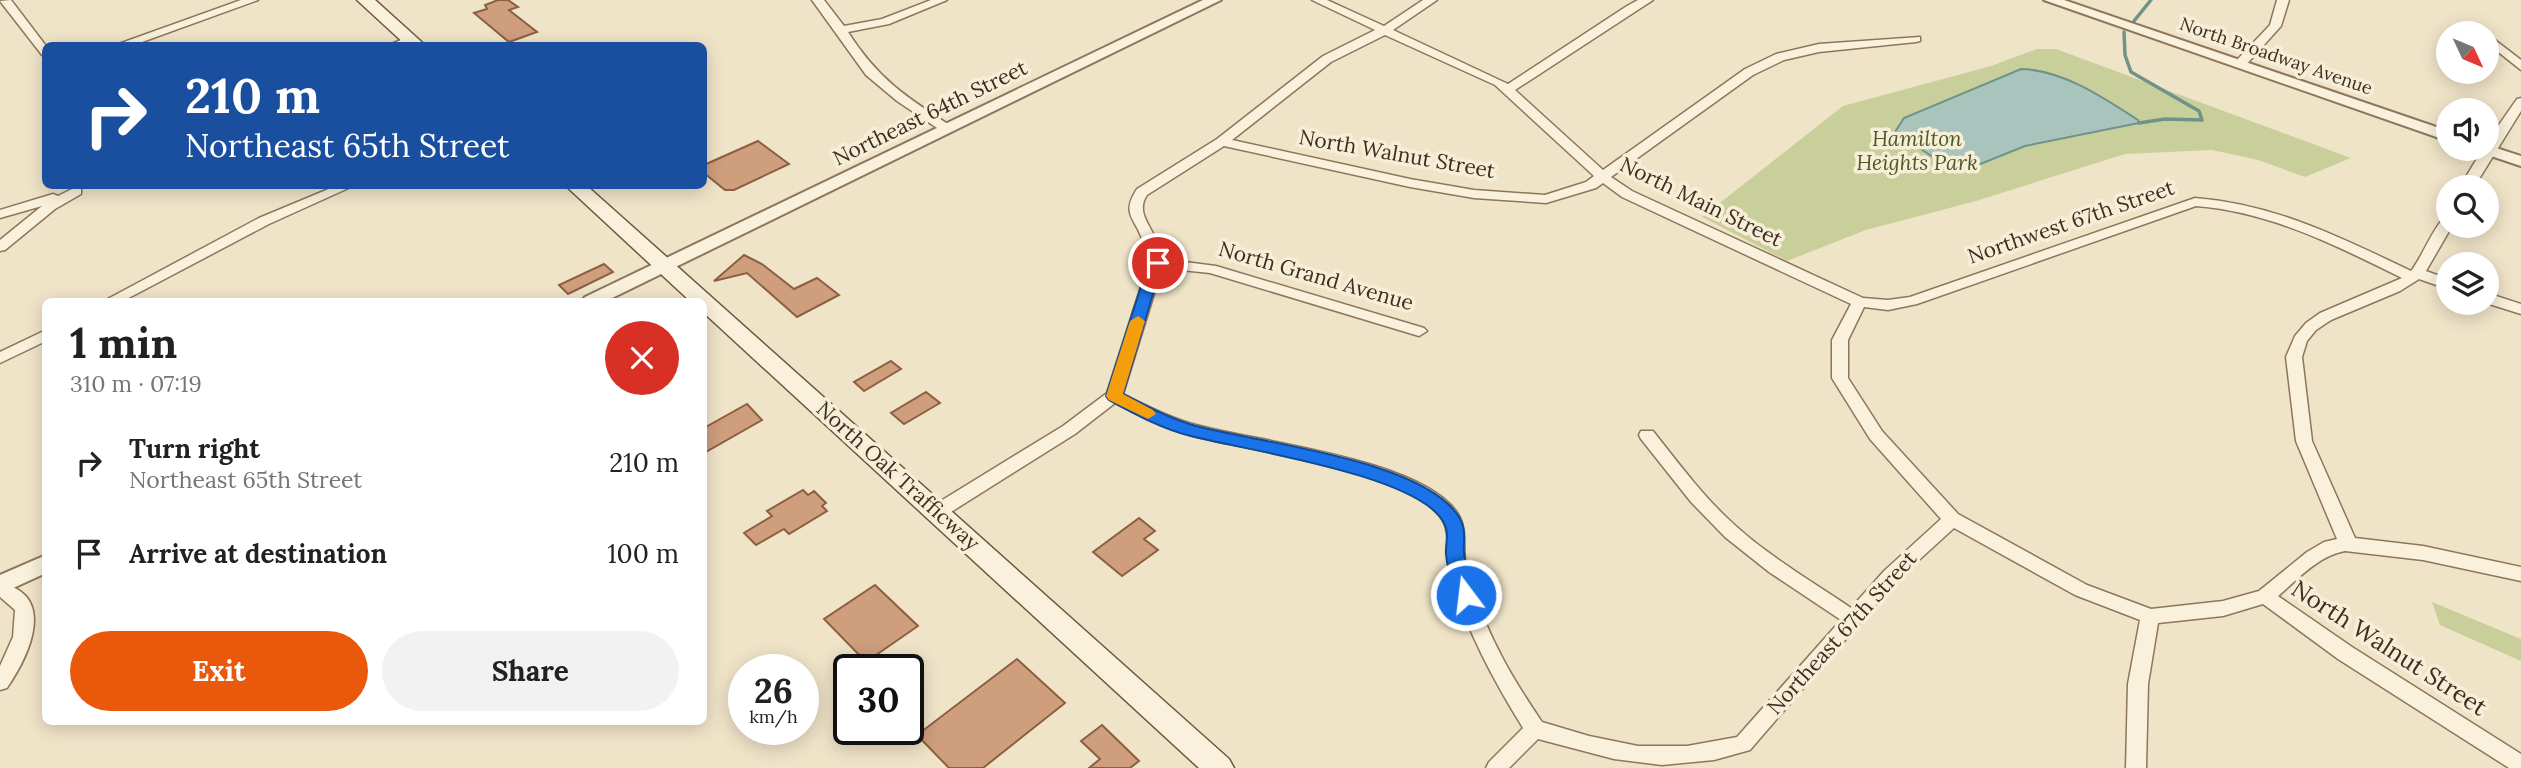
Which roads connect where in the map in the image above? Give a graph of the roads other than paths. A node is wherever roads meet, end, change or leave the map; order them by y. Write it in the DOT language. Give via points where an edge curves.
graph roads {
  1 [pos="5,0"];
  2 [pos="252,0"];
  3 [pos="365,0"];
  4 [pos="818,0"];
  5 [pos="941,0"];
  6 [pos="1214,0"];
  7 [pos="1318,0"];
  8 [pos="1431,0"];
  9 [pos="1647,0"];
  10 [pos="2051,0"];
  11 [pos="2283,0"];
  12 [pos="841,30"];
  13 [pos="1385,30"];
  14 [pos="1916,38"];
  15 [pos="130,42"];
  16 [pos="414,42"];
  17 [pos="2499,47"];
  18 [pos="42,48"];
  19 [pos="2240,64"];
  20 [pos="2521,66"];
  21 [pos="1508,89"];
  22 [pos="2521,102"];
  23 [pos="947,128"];
  24 [pos="2436,132"];
  25 [pos="2499,132"];
  26 [pos="1222,142"];
  27 [pos="2499,153"];
  28 [pos="2521,161"];
  29 [pos="1603,177"];
  30 [pos="77,189"];
  31 [pos="78,189"];
  32 [pos="339,189"];
  33 [pos="579,189"];
  34 [pos="0,214"];
  35 [pos="2437,238"];
  36 [pos="0,247"];
  37 [pos="1158,263"];
  38 [pos="664,264"];
  39 [pos="2414,275"];
  40 [pos="2436,281"];
  41 [pos="117,298"];
  42 [pos="597,298"];
  43 [pos="701,298"];
  44 [pos="1860,302"];
  45 [pos="2499,302"];
  46 [pos="707,303"];
  47 [pos="2521,309"];
  48 [pos="1419,331"];
  49 [pos="42,337"];
  50 [pos="0,358"];
  51 [pos="1114,396"];
  52 [pos="1647,435"];
  53 [pos="937,512"];
  54 [pos="1952,519"];
  55 [pos="2348,543"];
  56 [pos="42,566"];
  57 [pos="2521,574"];
  58 [pos="0,588"];
  59 [pos="2264,596"];
  60 [pos="2150,616"];
  61 [pos="1854,619"];
  62 [pos="0,682"];
  63 [pos="1535,729"];
  64 [pos="2521,765"];
  65 [pos="1220,768"];
  66 [pos="1496,768"];
  67 [pos="2136,768"];
  1 -- 18 [label="street"];
  2 -- 15 [label="street"];
  3 -- 16 [label="main road"];
  4 -- 12 [label="street"];
  5 -- 12 [label="street" via="885,22"];
  6 -- 23 [label="street, Northeast 64th Street"];
  7 -- 13 [label="street, North Main Street"];
  8 -- 13 [label="street"];
  9 -- 21 [label="street"];
  10 -- 19 [label="street, North Broadway Avenue"];
  11 -- 19 [label="street" via="2275,26"];
  12 -- 23 [label="street" via="887,89"];
  13 -- 21 [label="street, North Main Street"];
  13 -- 26 [label="street" via="1327,59"];
  14 -- 29 [label="street, North Walnut Street" via="1819,48 1780,57"];
  17 -- 20 [label="street"];
  19 -- 24 [label="street, North Broadway Avenue"];
  21 -- 29 [label="street, North Main Street"];
  22 -- 25 [label="street"];
  23 -- 38 [label="street, Northeast 64th Street"];
  26 -- 29 [label="street, North Walnut Street" via="1474,194 1546,199"];
  26 -- 37 [label="street" via="1142,192 1136,201 1136,215"];
  27 -- 28 [label="street"];
  29 -- 44 [label="street, North Main Street" via="1648,204"];
  30 -- 34 [label="street"];
  31 -- 36 [label="street"];
  32 -- 41 [label="street" via="287,210"];
  33 -- 38 [label="main road, North Oak Trafficway"];
  35 -- 39 [label="street"];
  37 -- 48 [label="street, North Grand Avenue" via="1211,269"];
  37 -- 51 [label="street"];
  38 -- 42 [label="street"];
  38 -- 43 [label="main road, North Oak Trafficway"];
  39 -- 40 [label="street, Northwest 67th Street"];
  39 -- 44 [label="street, Northwest 67th Street" via="2265,212 2195,202 1912,301 1888,305"];
  39 -- 55 [label="street" via="2398,287 2321,318 2305,331 2296,347 2304,441"];
  44 -- 54 [label="street" via="1840,340 1840,378 1876,435"];
  45 -- 47 [label="street"];
  46 -- 53 [label="main road, North Oak Trafficway"];
  49 -- 50 [label="street"];
  51 -- 53 [label="street" via="1069,430"];
  51 -- 63 [label="street" via="1192,430 1354,466 1435,500 1456,529 1455,554 1482,637"];
  52 -- 61 [label="street" via="1730,531"];
  53 -- 65 [label="main road, North Oak Trafficway"];
  54 -- 60 [label="street" via="2081,590"];
  54 -- 61 [label="street, Northeast 67th Street" via="1916,550"];
  55 -- 57 [label="street"];
  55 -- 59 [label="street" via="2324,550"];
  56 -- 58 [label="street"];
  58 -- 62 [label="street" via="24,607 26,628"];
  59 -- 60 [label="street" via="2220,609"];
  59 -- 64 [label="street, North Walnut Street"];
  60 -- 67 [label="street" via="2138,684"];
  61 -- 63 [label="street, Northeast 67th Street" via="1743,744 1723,754 1698,761 1643,762"];
  63 -- 66 [label="street"];
}
